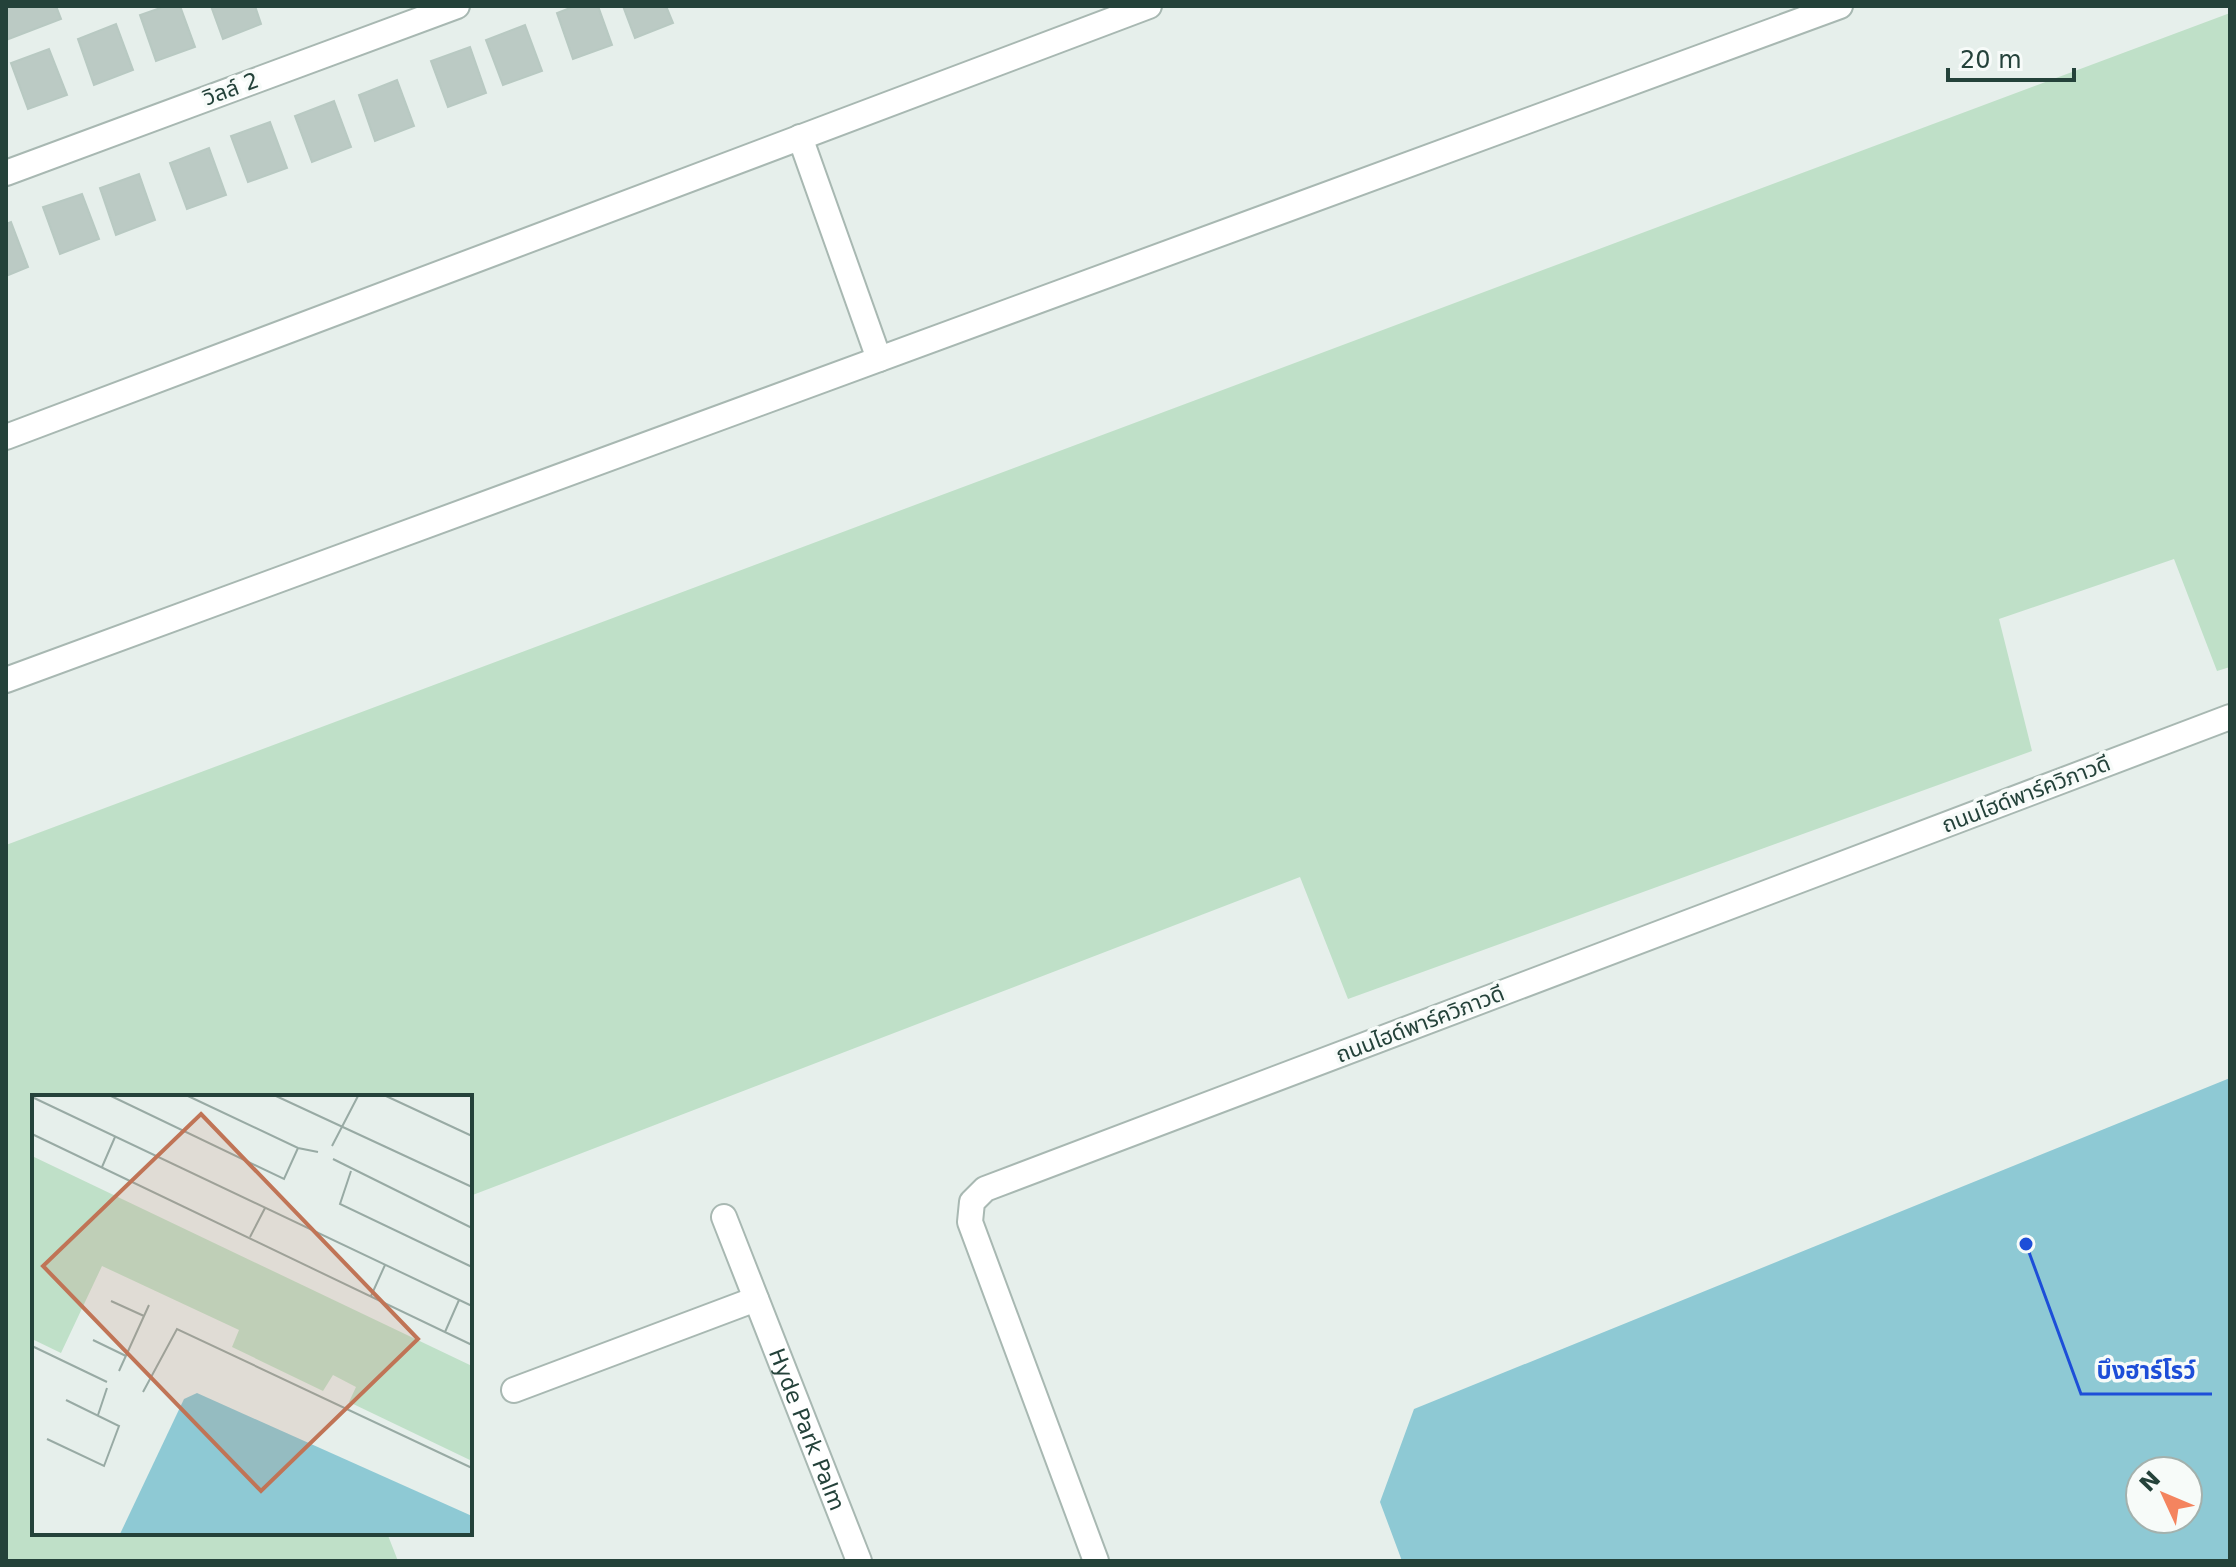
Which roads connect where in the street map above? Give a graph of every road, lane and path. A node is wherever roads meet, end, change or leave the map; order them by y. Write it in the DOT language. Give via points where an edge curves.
graph roads {
  1 [pos="457,6"];
  2 [pos="1149,6"];
  3 [pos="1840,6"];
  4 [pos="1775,17"];
  5 [pos="800,137"];
  6 [pos="6,173"];
  7 [pos="879,359"];
  8 [pos="6,437"];
  9 [pos="6,680"];
  10 [pos="2230,717"];
  11 [pos="724,1217"];
  12 [pos="756,1299"];
  13 [pos="514,1390"];
  14 [pos="859,1561"];
  15 [pos="1096,1561"];
  1 -- 6 [label="street, วิลล์ 2"];
  2 -- 5 [label="street"];
  3 -- 4 [label="street"];
  4 -- 7 [label="street"];
  5 -- 7 [label="street"];
  5 -- 8 [label="street"];
  7 -- 9 [label="street"];
  10 -- 15 [label="street, ถนนไฮด์พาร์ควิภาวดี" via="985,1189 972,1202 970,1222"];
  11 -- 12 [label="street, Hyde Park Palm"];
  12 -- 13 [label="street"];
  12 -- 14 [label="street, Hyde Park Palm"];
}
